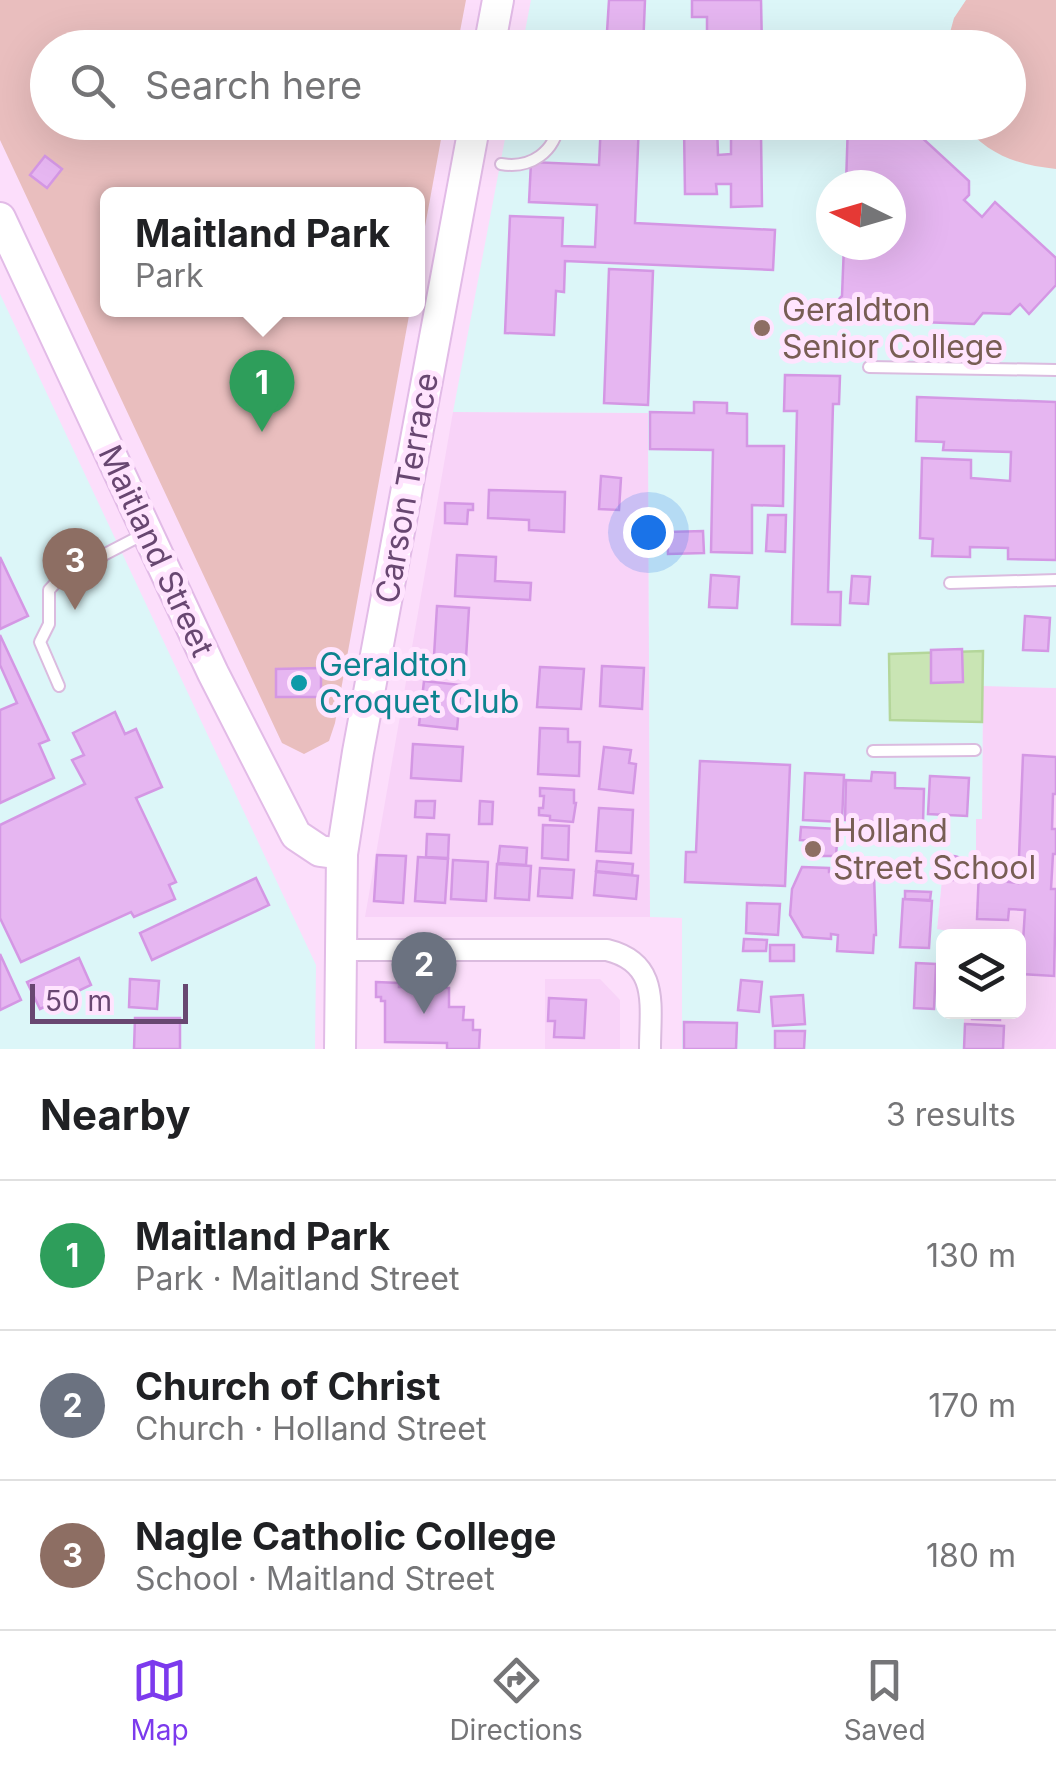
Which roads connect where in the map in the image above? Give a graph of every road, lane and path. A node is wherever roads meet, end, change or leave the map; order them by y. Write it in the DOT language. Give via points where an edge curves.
graph roads {
  1 [pos="498,0"];
  2 [pos="492,30"];
  3 [pos="472,140"];
  4 [pos="554,140"];
  5 [pos="501,164"];
  6 [pos="0,218"];
  7 [pos="869,367"];
  8 [pos="1056,370"];
  9 [pos="148,533"];
  10 [pos="1056,580"];
  11 [pos="950,583"];
  12 [pos="59,686"];
  13 [pos="975,750"];
  14 [pos="872,751"];
  15 [pos="342,854"];
  16 [pos="339,950"];
  17 [pos="340,1049"];
  18 [pos="650,1049"];
  1 -- 2 [label="main road"];
  3 -- 15 [label="main road, Carson Terrace"];
  4 -- 5 [label="lane" via="528,163"];
  6 -- 9 [label="main road, Maitland Street"];
  7 -- 8 [label="lane"];
  9 -- 12 [label="lane" via="61,577 49,590 49,624 40,642"];
  9 -- 15 [label="main road, Maitland Street" via="296,834 320,852"];
  10 -- 11 [label="lane"];
  13 -- 14 [label="lane"];
  15 -- 16 [label="main road, Carson Terrace"];
  16 -- 17 [label="main road, Carson Terrace"];
  16 -- 18 [label="street" via="624,954 646,977"];
}
